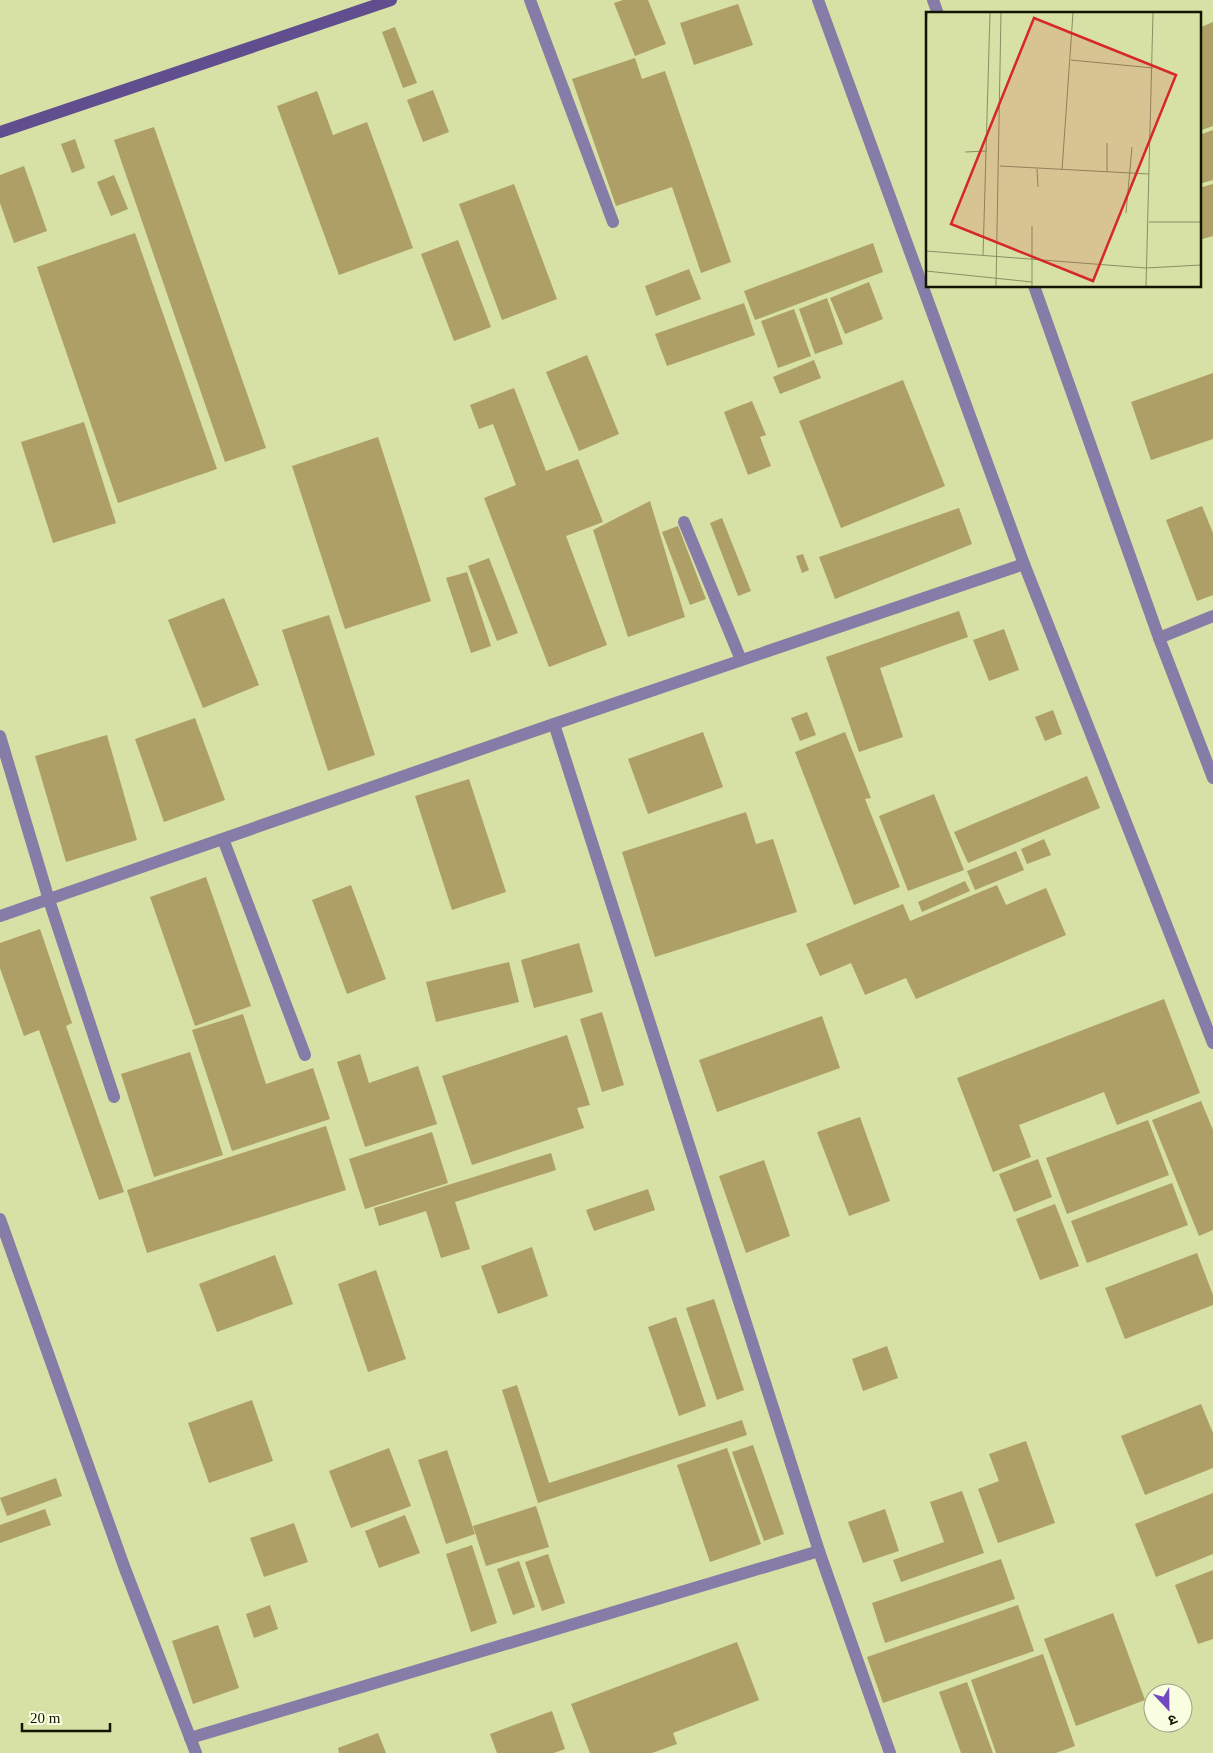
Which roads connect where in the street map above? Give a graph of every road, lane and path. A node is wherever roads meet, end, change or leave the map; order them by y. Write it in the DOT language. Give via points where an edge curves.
graph roads {
  1 [pos="391,0"];
  2 [pos="530,0"];
  3 [pos="818,0"];
  4 [pos="933,0"];
  5 [pos="937,12"];
  6 [pos="0,132"];
  7 [pos="613,222"];
  8 [pos="1035,288"];
  9 [pos="684,522"];
  10 [pos="1024,564"];
  11 [pos="1213,616"];
  12 [pos="1159,638"];
  13 [pos="741,660"];
  14 [pos="554,724"];
  15 [pos="0,736"];
  16 [pos="1213,778"];
  17 [pos="223,838"];
  18 [pos="48,900"];
  19 [pos="0,916"];
  20 [pos="1213,1043"];
  21 [pos="305,1055"];
  22 [pos="114,1097"];
  23 [pos="0,1219"];
  24 [pos="819,1551"];
  25 [pos="190,1738"];
  26 [pos="196,1753"];
  27 [pos="890,1753"];
  1 -- 6 [label="street"];
  2 -- 7 [label="street"];
  3 -- 10 [label="street"];
  4 -- 5 [label="street"];
  8 -- 12 [label="street"];
  9 -- 13 [label="street"];
  10 -- 13 [label="street"];
  10 -- 20 [label="street"];
  11 -- 12 [label="street"];
  12 -- 16 [label="street"];
  13 -- 14 [label="street"];
  14 -- 17 [label="street"];
  14 -- 24 [label="street"];
  15 -- 18 [label="street"];
  17 -- 18 [label="street"];
  17 -- 21 [label="street"];
  18 -- 19 [label="street"];
  18 -- 22 [label="street"];
  23 -- 25 [label="street" via="125,1569"];
  24 -- 25 [label="street"];
  24 -- 27 [label="street"];
  25 -- 26 [label="street"];
}
